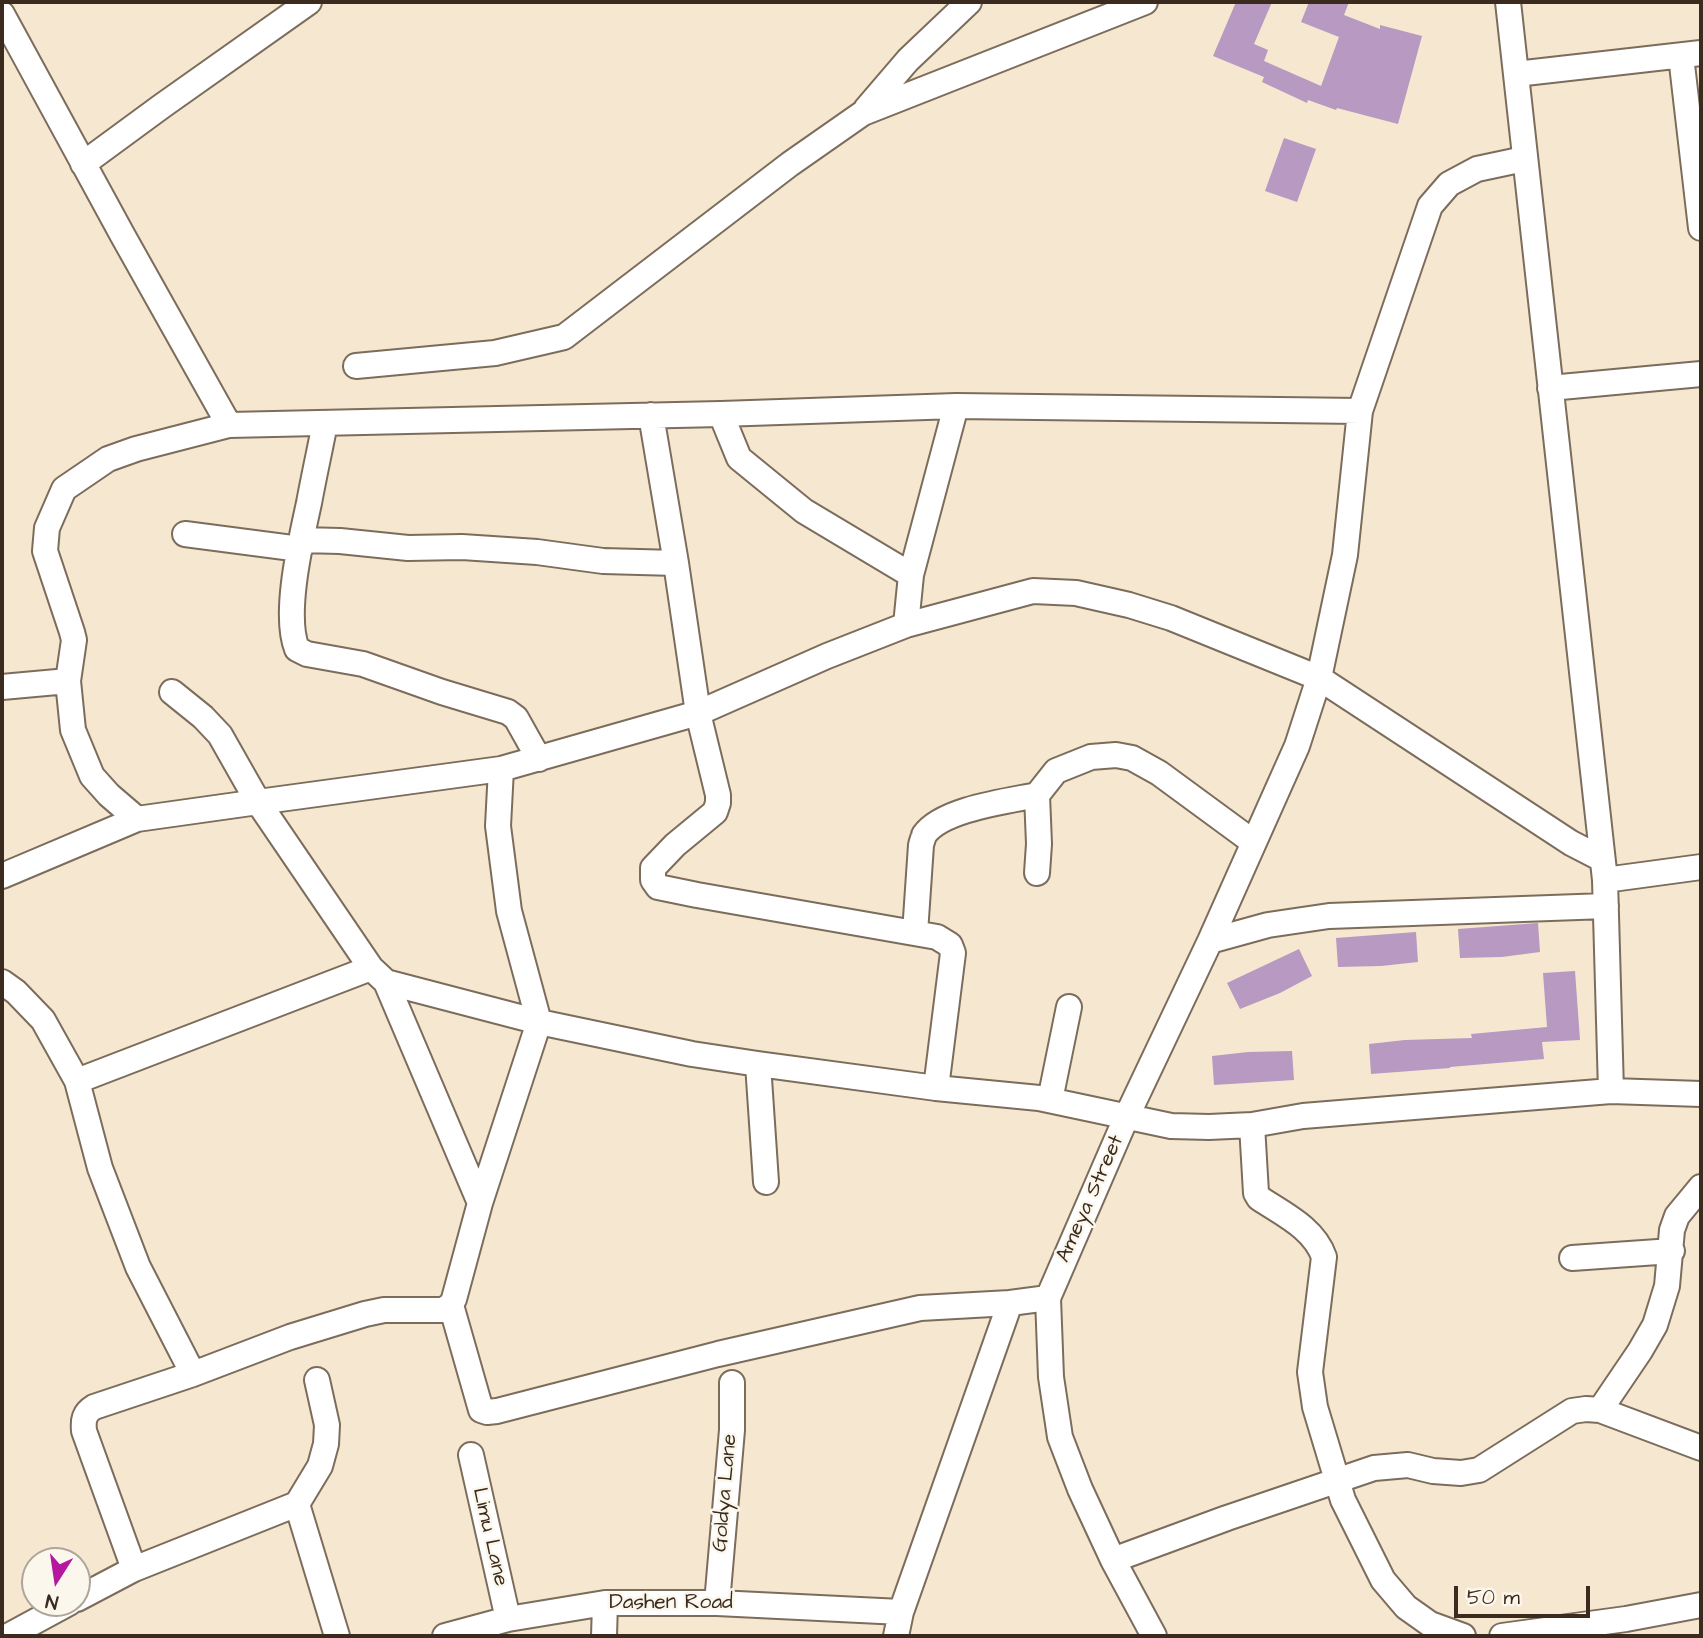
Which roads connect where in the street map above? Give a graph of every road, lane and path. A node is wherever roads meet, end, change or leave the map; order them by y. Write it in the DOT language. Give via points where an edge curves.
graph roads {
  1 [pos="309,2"];
  2 [pos="969,2"];
  3 [pos="1144,2"];
  4 [pos="1508,2"];
  5 [pos="2,14"];
  6 [pos="1691,55"];
  7 [pos="1516,74"];
  8 [pos="863,113"];
  9 [pos="1524,159"];
  10 [pos="83,164"];
  11 [pos="1701,228"];
  12 [pos="356,366"];
  13 [pos="1701,374"];
  14 [pos="1550,388"];
  15 [pos="956,406"];
  16 [pos="1360,411"];
  17 [pos="721,414"];
  18 [pos="651,415"];
  19 [pos="326,423"];
  20 [pos="229,425"];
  21 [pos="185,534"];
  22 [pos="300,544"];
  23 [pos="676,563"];
  24 [pos="911,575"];
  25 [pos="906,625"];
  26 [pos="1319,678"];
  27 [pos="68,681"];
  28 [pos="2,687"];
  29 [pos="172,692"];
  30 [pos="698,713"];
  31 [pos="539,759"];
  32 [pos="501,769"];
  33 [pos="1037,795"];
  34 [pos="258,802"];
  35 [pos="138,818"];
  36 [pos="1253,842"];
  37 [pos="1701,867"];
  38 [pos="1603,869"];
  39 [pos="1037,873"];
  40 [pos="2,876"];
  41 [pos="1606,906"];
  42 [pos="915,933"];
  43 [pos="1210,941"];
  44 [pos="378,975"];
  45 [pos="2,982"];
  46 [pos="1069,1007"];
  47 [pos="539,1022"];
  48 [pos="758,1064"];
  49 [pos="77,1081"];
  50 [pos="936,1088"];
  51 [pos="1611,1091"];
  52 [pos="1701,1094"];
  53 [pos="1050,1100"];
  54 [pos="1126,1118"];
  55 [pos="1252,1125"];
  56 [pos="766,1182"];
  57 [pos="1701,1187"];
  58 [pos="480,1203"];
  59 [pos="1672,1251"];
  60 [pos="1572,1258"];
  61 [pos="1048,1298"];
  62 [pos="1010,1303"];
  63 [pos="451,1306"];
  64 [pos="193,1374"];
  65 [pos="317,1380"];
  66 [pos="732,1383"];
  67 [pos="1601,1410"];
  68 [pos="1701,1448"];
  69 [pos="471,1455"];
  70 [pos="1337,1481"];
  71 [pos="297,1504"];
  72 [pos="1113,1560"];
  73 [pos="134,1569"];
  74 [pos="91,1591"];
  75 [pos="605,1603"];
  76 [pos="717,1603"];
  77 [pos="1701,1605"];
  78 [pos="901,1612"];
  79 [pos="43,1617"];
  80 [pos="508,1619"];
  81 [pos="8,1636"];
  82 [pos="337,1636"];
  83 [pos="445,1636"];
  84 [pos="604,1636"];
  85 [pos="896,1636"];
  86 [pos="1154,1636"];
  87 [pos="1463,1636"];
  88 [pos="1502,1636"];
  1 -- 10 [label="street"];
  2 -- 8 [label="street" via="908,60"];
  3 -- 8 [label="street"];
  4 -- 7 [label="street"];
  5 -- 10 [label="street"];
  6 -- 7 [label="street"];
  6 -- 11 [label="street"];
  7 -- 9 [label="street"];
  8 -- 12 [label="street" via="564,337 495,353"];
  9 -- 14 [label="street"];
  9 -- 16 [label="street" via="1477,169 1449,184 1430,206"];
  10 -- 20 [label="street"];
  13 -- 14 [label="street"];
  14 -- 38 [label="street"];
  15 -- 16 [label="street"];
  15 -- 17 [label="street"];
  15 -- 24 [label="street"];
  16 -- 26 [label="street" via="1345,555"];
  17 -- 18 [label="street"];
  17 -- 24 [label="street" via="739,458 804,511"];
  18 -- 19 [label="street"];
  18 -- 23 [label="street"];
  19 -- 20 [label="street"];
  19 -- 22 [label="street"];
  20 -- 27 [label="street" via="108,459 64,489 47,528 45,551 74,640"];
  21 -- 22 [label="street"];
  22 -- 23 [label="street" via="340,541 408,548 463,547"];
  22 -- 31 [label="street" via="292,607 297,649 363,664 508,712"];
  23 -- 30 [label="street"];
  24 -- 25 [label="street"];
  25 -- 26 [label="street" via="1032,591 1076,593 1171,618"];
  25 -- 30 [label="street"];
  26 -- 36 [label="street" via="1297,746"];
  26 -- 38 [label="street" via="1571,843"];
  27 -- 28 [label="street"];
  27 -- 35 [label="street" via="73,730 92,776"];
  29 -- 34 [label="street" via="220,735"];
  30 -- 31 [label="street"];
  30 -- 42 [label="street" via="718,803 715,812 653,868 658,887"];
  31 -- 32 [label="street"];
  32 -- 34 [label="street"];
  32 -- 47 [label="street" via="498,826 509,911"];
  33 -- 36 [label="street" via="1056,771 1091,757 1132,758"];
  33 -- 39 [label="street"];
  33 -- 42 [label="street" via="982,806 940,821 924,835"];
  34 -- 35 [label="street"];
  34 -- 44 [label="street"];
  35 -- 40 [label="street"];
  36 -- 43 [label="street"];
  37 -- 38 [label="street"];
  38 -- 41 [label="street"];
  41 -- 43 [label="street" via="1304,918"];
  41 -- 51 [label="street"];
  42 -- 50 [label="street" via="937,937 950,945 953,953"];
  43 -- 54 [label="street"];
  44 -- 47 [label="street"];
  44 -- 49 [label="street"];
  44 -- 58 [label="street"];
  45 -- 49 [label="street" via="43,1020"];
  46 -- 53 [label="street"];
  47 -- 48 [label="street"];
  47 -- 58 [label="street"];
  48 -- 50 [label="street"];
  48 -- 56 [label="street"];
  49 -- 64 [label="street" via="100,1168 138,1266"];
  50 -- 53 [label="street"];
  51 -- 52 [label="street, Ameya Street"];
  51 -- 55 [label="street, Ameya Street" via="1303,1116"];
  53 -- 54 [label="street"];
  54 -- 55 [label="street, Ameya Street" via="1171,1126"];
  54 -- 61 [label="street, Ameya Street"];
  55 -- 70 [label="street" via="1256,1193 1309,1232 1324,1257 1310,1373"];
  57 -- 59 [label="street" via="1677,1216"];
  58 -- 63 [label="street"];
  59 -- 60 [label="street"];
  59 -- 67 [label="street" via="1655,1325"];
  61 -- 62 [label="street"];
  61 -- 72 [label="street" via="1051,1377 1060,1437"];
  62 -- 63 [label="street" via="920,1308 487,1412 481,1410"];
  62 -- 78 [label="street"];
  63 -- 64 [label="street" via="365,1314"];
  64 -- 73 [label="street" via="94,1407 84,1416 84,1431"];
  65 -- 71 [label="street" via="327,1425 326,1444 320,1466"];
  66 -- 76 [label="street, Goldya Lane"];
  67 -- 68 [label="street"];
  67 -- 70 [label="street" via="1572,1411 1479,1470 1461,1473 1408,1465 1374,1468"];
  69 -- 80 [label="street, Limu Lane"];
  70 -- 72 [label="street"];
  70 -- 87 [label="street" via="1383,1580 1430,1624"];
  71 -- 73 [label="street"];
  71 -- 82 [label="street"];
  72 -- 86 [label="street"];
  73 -- 74 [label="street"];
  75 -- 76 [label="street, Dashen Road"];
  75 -- 80 [label="street, Dashen Road"];
  75 -- 84 [label="street"];
  76 -- 78 [label="street, Dashen Road"];
  77 -- 88 [label="street"];
  78 -- 85 [label="street"];
  79 -- 81 [label="street"];
  80 -- 83 [label="street, Dashen Road"];
}
